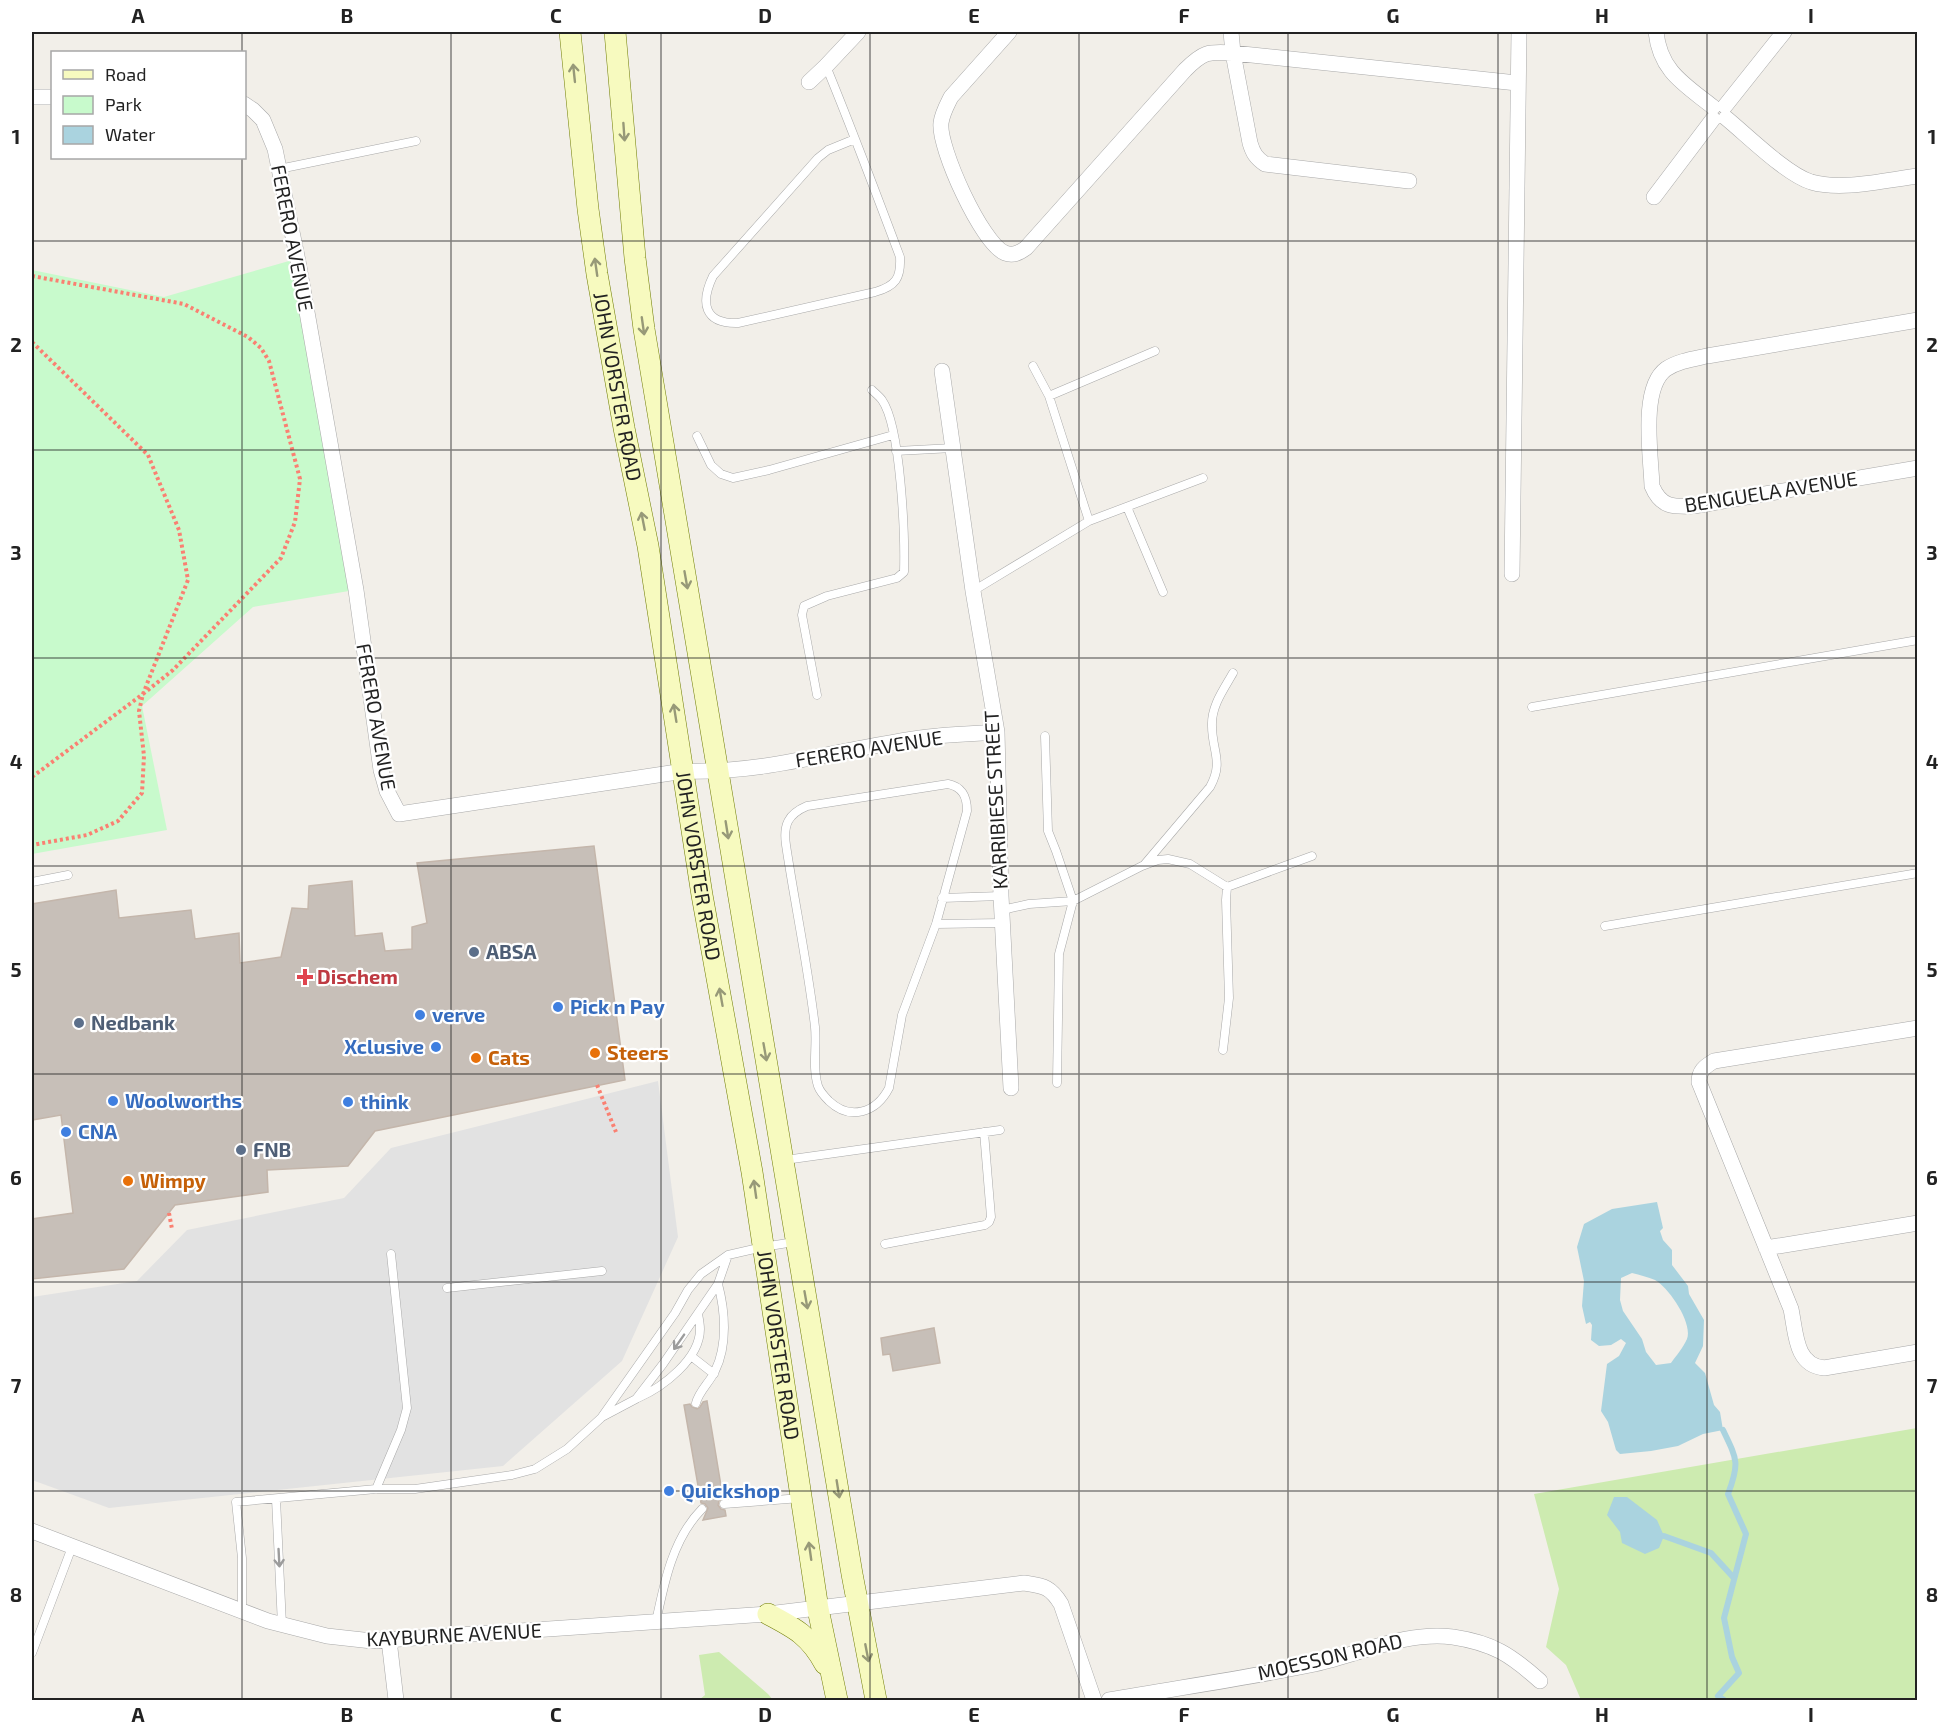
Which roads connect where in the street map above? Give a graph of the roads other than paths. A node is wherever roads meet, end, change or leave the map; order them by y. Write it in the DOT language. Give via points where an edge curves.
graph roads {
  1 [pos="570,32"];
  2 [pos="615,32"];
  3 [pos="858,32"];
  4 [pos="1009,32"];
  5 [pos="1231,32"];
  6 [pos="1519,32"];
  7 [pos="1656,32"];
  8 [pos="1784,32"];
  9 [pos="1233,53"];
  10 [pos="826,66"];
  11 [pos="809,82"];
  12 [pos="1517,83"];
  13 [pos="32,97"];
  14 [pos="51,97"];
  15 [pos="246,105"];
  16 [pos="1719,113"];
  17 [pos="855,139"];
  18 [pos="416,141"];
  19 [pos="279,169"];
  20 [pos="1917,176"];
  21 [pos="1409,182"];
  22 [pos="1654,197"];
  23 [pos="1917,320"];
  24 [pos="1155,351"];
  25 [pos="1033,366"];
  26 [pos="942,371"];
  27 [pos="872,390"];
  28 [pos="1049,396"];
  29 [pos="893,435"];
  30 [pos="697,436"];
  31 [pos="953,448"];
  32 [pos="896,451"];
  33 [pos="1917,468"];
  34 [pos="1203,478"];
  35 [pos="1127,507"];
  36 [pos="1089,521"];
  37 [pos="1512,574"];
  38 [pos="973,591"];
  39 [pos="1163,592"];
  40 [pos="1917,640"];
  41 [pos="1233,673"];
  42 [pos="817,695"];
  43 [pos="1532,707"];
  44 [pos="997,732"];
  45 [pos="1045,736"];
  46 [pos="684,771"];
  47 [pos="718,772"];
  48 [pos="1312,856"];
  49 [pos="1142,866"];
  50 [pos="1917,873"];
  51 [pos="68,875"];
  52 [pos="32,882"];
  53 [pos="1227,887"];
  54 [pos="942,898"];
  55 [pos="1073,901"];
  56 [pos="1002,910"];
  57 [pos="936,924"];
  58 [pos="1605,926"];
  59 [pos="1917,1028"];
  60 [pos="1223,1050"];
  61 [pos="1057,1083"];
  62 [pos="1011,1088"];
  63 [pos="999,1130"];
  64 [pos="984,1132"];
  65 [pos="784,1160"];
  66 [pos="1917,1223"];
  67 [pos="796,1242"];
  68 [pos="885,1244"];
  69 [pos="763,1246"];
  70 [pos="1766,1248"];
  71 [pos="391,1254"];
  72 [pos="728,1255"];
  73 [pos="603,1271"];
  74 [pos="718,1284"];
  75 [pos="447,1288"];
  76 [pos="698,1314"];
  77 [pos="1917,1352"];
  78 [pos="691,1356"];
  79 [pos="714,1374"];
  80 [pos="636,1399"];
  81 [pos="696,1403"];
  82 [pos="601,1418"];
  83 [pos="375,1489"];
  84 [pos="802,1498"];
  85 [pos="276,1499"];
  86 [pos="724,1503"];
  87 [pos="702,1509"];
  88 [pos="32,1531"];
  89 [pos="72,1547"];
  90 [pos="858,1605"];
  91 [pos="818,1609"];
  92 [pos="242,1611"];
  93 [pos="768,1614"];
  94 [pos="656,1622"];
  95 [pos="282,1625"];
  96 [pos="389,1640"];
  97 [pos="32,1653"];
  98 [pos="1540,1682"];
  99 [pos="836,1691"];
  100 [pos="877,1698"];
  101 [pos="396,1701"];
  102 [pos="1094,1701"];
  103 [pos="1109,1701"];
  46 -- 1 [label="main road, JOHN VORSTER ROAD, one-way" via="648,546 597,274"];
  2 -- 47 [label="main road, JOHN VORSTER ROAD, one-way" via="644,329"];
  3 -- 10 [label="street"];
  4 -- 9 [label="street" via="951,97 941,124 960,189 987,237 1012,255 1026,248 1198,56 1205,52"];
  5 -- 9 [label="street"];
  6 -- 12 [label="street"];
  7 -- 16 [label="street" via="1666,66"];
  8 -- 16 [label="street"];
  9 -- 12 [label="street"];
  9 -- 21 [label="street" via="1250,143 1259,160 1265,164"];
  10 -- 11 [label="street"];
  10 -- 17 [label="lane"];
  12 -- 37 [label="street"];
  13 -- 14 [label="street"];
  15 -- 19 [label="street, FERERO AVENUE" via="263,120"];
  16 -- 20 [label="street" via="1809,182 1845,185"];
  16 -- 22 [label="street"];
  17 -- 17 [label="lane" via="900,257 896,280 887,289 738,323 715,319 705,301 713,276 818,158"];
  18 -- 19 [label="lane"];
  19 -- 46 [label="street, FERERO AVENUE" via="356,590 381,770 399,814"];
  23 -- 33 [label="street, BENGUELA AVENUE" via="1676,363 1659,375 1649,406 1652,486 1665,504 1674,507"];
  24 -- 28 [label="lane"];
  25 -- 28 [label="lane"];
  26 -- 31 [label="street, KARRIBIESE STREET"];
  27 -- 29 [label="lane" via="883,401"];
  28 -- 36 [label="lane"];
  29 -- 30 [label="lane" via="733,478 711,465"];
  29 -- 32 [label="lane"];
  31 -- 32 [label="lane"];
  31 -- 38 [label="street, KARRIBIESE STREET"];
  32 -- 42 [label="lane" via="904,572 897,578 804,606 802,615"];
  34 -- 35 [label="lane"];
  35 -- 36 [label="lane"];
  35 -- 39 [label="lane"];
  36 -- 38 [label="lane"];
  38 -- 44 [label="street, KARRIBIESE STREET"];
  40 -- 43 [label="lane"];
  41 -- 49 [label="lane" via="1213,715 1216,775"];
  44 -- 47 [label="street, FERERO AVENUE" via="928,737"];
  44 -- 56 [label="street, KARRIBIESE STREET"];
  45 -- 55 [label="lane" via="1047,831"];
  46 -- 47 [label="street, FERERO AVENUE"];
  69 -- 46 [label="main road, JOHN VORSTER ROAD, one-way"];
  47 -- 65 [label="main road, JOHN VORSTER ROAD, one-way"];
  48 -- 53 [label="lane"];
  49 -- 53 [label="lane" via="1168,859 1190,864"];
  49 -- 55 [label="lane"];
  50 -- 58 [label="lane"];
  51 -- 52 [label="lane"];
  53 -- 60 [label="lane" via="1229,998"];
  54 -- 56 [label="lane"];
  54 -- 57 [label="lane"];
  54 -- 57 [label="lane" via="967,811 967,799 958,786 948,784 807,806 787,819 784,832 815,1027 816,1073 819,1088 834,1106 860,1112 883,1100 889,1088 902,1014"];
  55 -- 56 [label="lane"];
  55 -- 61 [label="lane" via="1059,954"];
  56 -- 57 [label="lane"];
  56 -- 62 [label="street, KARRIBIESE STREET"];
  59 -- 70 [label="street" via="1714,1061 1699,1074 1701,1091"];
  63 -- 64 [label="lane"];
  64 -- 65 [label="lane"];
  64 -- 68 [label="lane" via="989,1222"];
  65 -- 67 [label="main road, JOHN VORSTER ROAD"];
  66 -- 70 [label="street"];
  67 -- 69 [label="lane"];
  67 -- 90 [label="main road, JOHN VORSTER ROAD, one-way"];
  69 -- 72 [label="lane"];
  69 -- 84 [label="main road, JOHN VORSTER ROAD"];
  70 -- 77 [label="street" via="1791,1309 1798,1345 1806,1362 1824,1368"];
  71 -- 83 [label="lane" via="407,1408"];
  72 -- 74 [label="lane"];
  72 -- 82 [label="lane" via="701,1274 688,1290"];
  73 -- 75 [label="lane"];
  74 -- 76 [label="lane"];
  74 -- 79 [label="lane" via="724,1321 720,1360"];
  76 -- 78 [label="lane" via="699,1336"];
  76 -- 80 [label="lane, one-way"];
  78 -- 79 [label="lane"];
  78 -- 80 [label="lane" via="663,1385"];
  79 -- 81 [label="lane"];
  80 -- 82 [label="lane"];
  82 -- 83 [label="lane" via="567,1449 535,1469 460,1484"];
  83 -- 85 [label="lane"];
  84 -- 86 [label="lane"];
  91 -- 84 [label="main road, JOHN VORSTER ROAD, one-way"];
  85 -- 92 [label="lane" via="236,1502"];
  85 -- 95 [label="lane, one-way"];
  87 -- 94 [label="lane" via="690,1521 680,1542 663,1588"];
  88 -- 89 [label="street, KAYBURNE AVENUE"];
  89 -- 92 [label="street, KAYBURNE AVENUE"];
  89 -- 97 [label="lane"];
  90 -- 91 [label="street, KAYBURNE AVENUE"];
  90 -- 100 [label="main road, JOHN VORSTER ROAD, one-way"];
  90 -- 102 [label="street, KAYBURNE AVENUE" via="1024,1583 1046,1587 1061,1604"];
  91 -- 93 [label="street, KAYBURNE AVENUE"];
  91 -- 99 [label="main road, JOHN VORSTER ROAD"];
  92 -- 95 [label="street, KAYBURNE AVENUE"];
  93 -- 94 [label="street, KAYBURNE AVENUE"];
  93 -- 99 [label="main road" via="802,1633 817,1650"];
  94 -- 96 [label="street, KAYBURNE AVENUE"];
  95 -- 96 [label="street, KAYBURNE AVENUE" via="350,1640"];
  96 -- 101 [label="street"];
  98 -- 103 [label="street, MOESSON ROAD" via="1499,1649 1450,1637 1407,1638 1316,1664"];
}
